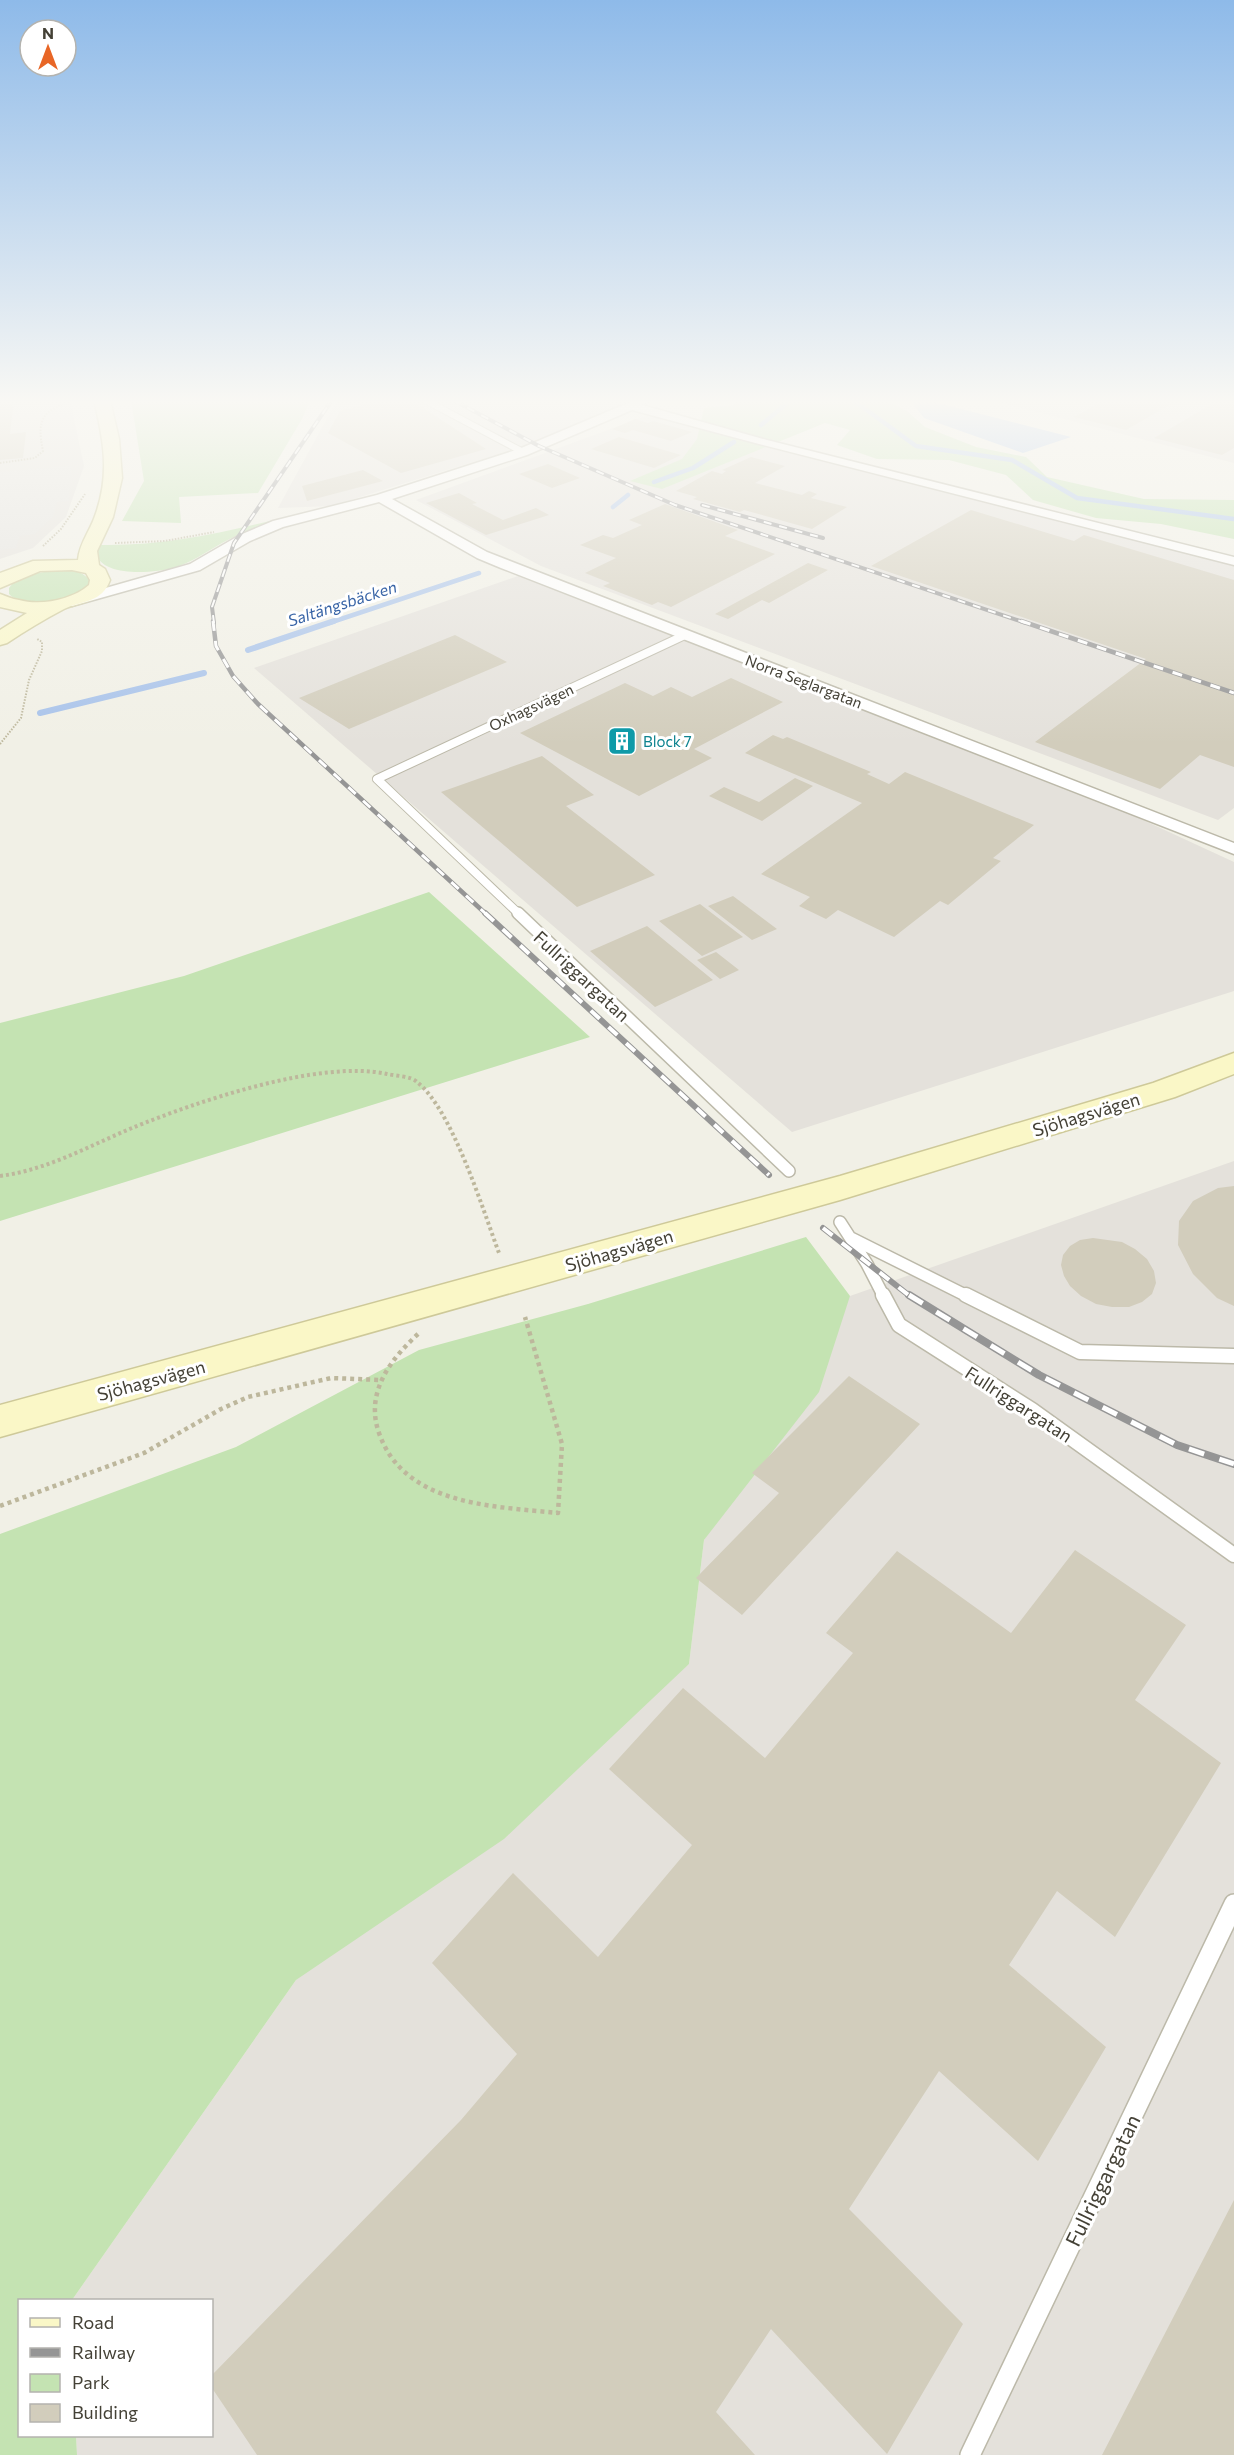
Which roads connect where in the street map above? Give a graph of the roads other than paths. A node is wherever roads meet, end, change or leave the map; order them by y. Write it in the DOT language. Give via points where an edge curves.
graph roads {
  1 [pos="88,515"];
  2 [pos="105,515"];
  3 [pos="315,515"];
  4 [pos="411,515"];
  5 [pos="1050,515"];
  6 [pos="81,525"];
  7 [pos="56,544"];
  8 [pos="1234,561"];
  9 [pos="93,570"];
  10 [pos="166,574"];
  11 [pos="9,575"];
  12 [pos="0,600"];
  13 [pos="65,604"];
  14 [pos="685,635"];
  15 [pos="3,637"];
  16 [pos="376,779"];
  17 [pos="1234,849"];
  18 [pos="1234,1063"];
  19 [pos="789,1171"];
  20 [pos="840,1222"];
  21 [pos="850,1238"];
  22 [pos="1234,1356"];
  23 [pos="0,1421"];
  24 [pos="1234,1554"];
  25 [pos="1234,1905"];
  26 [pos="970,2455"];
  1 -- 6 [label="main road"];
  2 -- 9 [label="main road" via="88,551 87,559"];
  3 -- 10 [label="street" via="278,524 195,567"];
  4 -- 14 [label="street, Norra Seglargatan" via="490,558"];
  5 -- 8 [label="street"];
  7 -- 11 [label="main road" via="45,560"];
  9 -- 10 [label="street" via="117,575"];
  9 -- 11 [label="main road" via="57,564"];
  9 -- 13 [label="main road" via="100,580 98,587"];
  10 -- 13 [label="street"];
  12 -- 13 [label="main road" via="22,607"];
  13 -- 15 [label="main road" via="24,622"];
  14 -- 16 [label="lane, Oxhagsvägen"];
  14 -- 17 [label="street, Norra Seglargatan"];
  16 -- 19 [label="lane, Fullriggargatan"];
  18 -- 23 [label="main road, Sjöhagsvägen" via="1164,1090 840,1188"];
  20 -- 21 [label="lane, Fullriggargatan"];
  21 -- 22 [label="lane" via="1080,1352"];
  21 -- 24 [label="lane, Fullriggargatan" via="899,1326 1032,1410"];
  25 -- 26 [label="lane, Fullriggargatan"];
}
